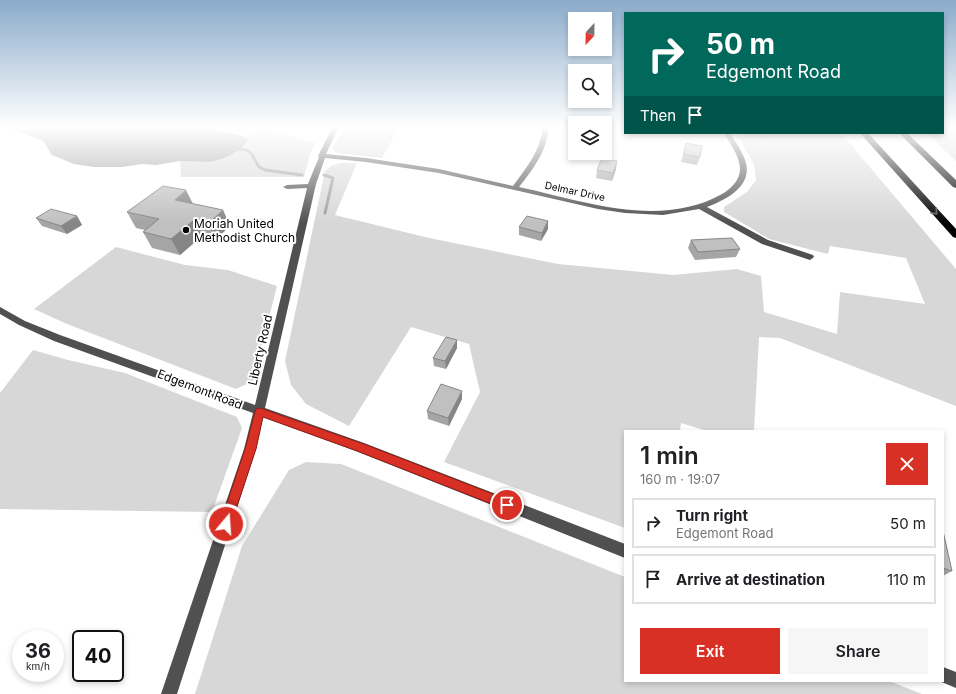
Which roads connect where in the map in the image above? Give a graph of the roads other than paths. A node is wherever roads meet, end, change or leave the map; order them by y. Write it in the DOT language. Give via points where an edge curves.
graph roads {
  1 [pos="321,158"];
  2 [pos="343,158"];
  3 [pos="537,158"];
  4 [pos="740,158"];
  5 [pos="887,158"];
  6 [pos="928,158"];
  7 [pos="312,186"];
  8 [pos="956,186"];
  9 [pos="286,187"];
  10 [pos="515,188"];
  11 [pos="700,206"];
  12 [pos="956,235"];
  13 [pos="810,257"];
  14 [pos="0,310"];
  15 [pos="260,412"];
  16 [pos="624,551"];
  17 [pos="944,675"];
  18 [pos="956,680"];
  19 [pos="169,694"];
  1 -- 7 [label="street, Liberty Road"];
  2 -- 10 [label="street, Delmar Drive" via="412,166"];
  3 -- 10 [label="street"];
  4 -- 11 [label="street, Delmar Drive" via="743,175 736,188 719,200"];
  5 -- 12 [label="highway, one-way"];
  6 -- 8 [label="highway"];
  7 -- 9 [label="street"];
  7 -- 15 [label="street, Liberty Road"];
  10 -- 11 [label="street, Delmar Drive" via="628,212 674,212"];
  11 -- 13 [label="street" via="765,242"];
  14 -- 15 [label="street, Edgemont Road" via="57,338"];
  15 -- 16 [label="street, Edgemont Road" via="360,447"];
  15 -- 19 [label="street, Liberty Road"];
  17 -- 18 [label="street"];
}
